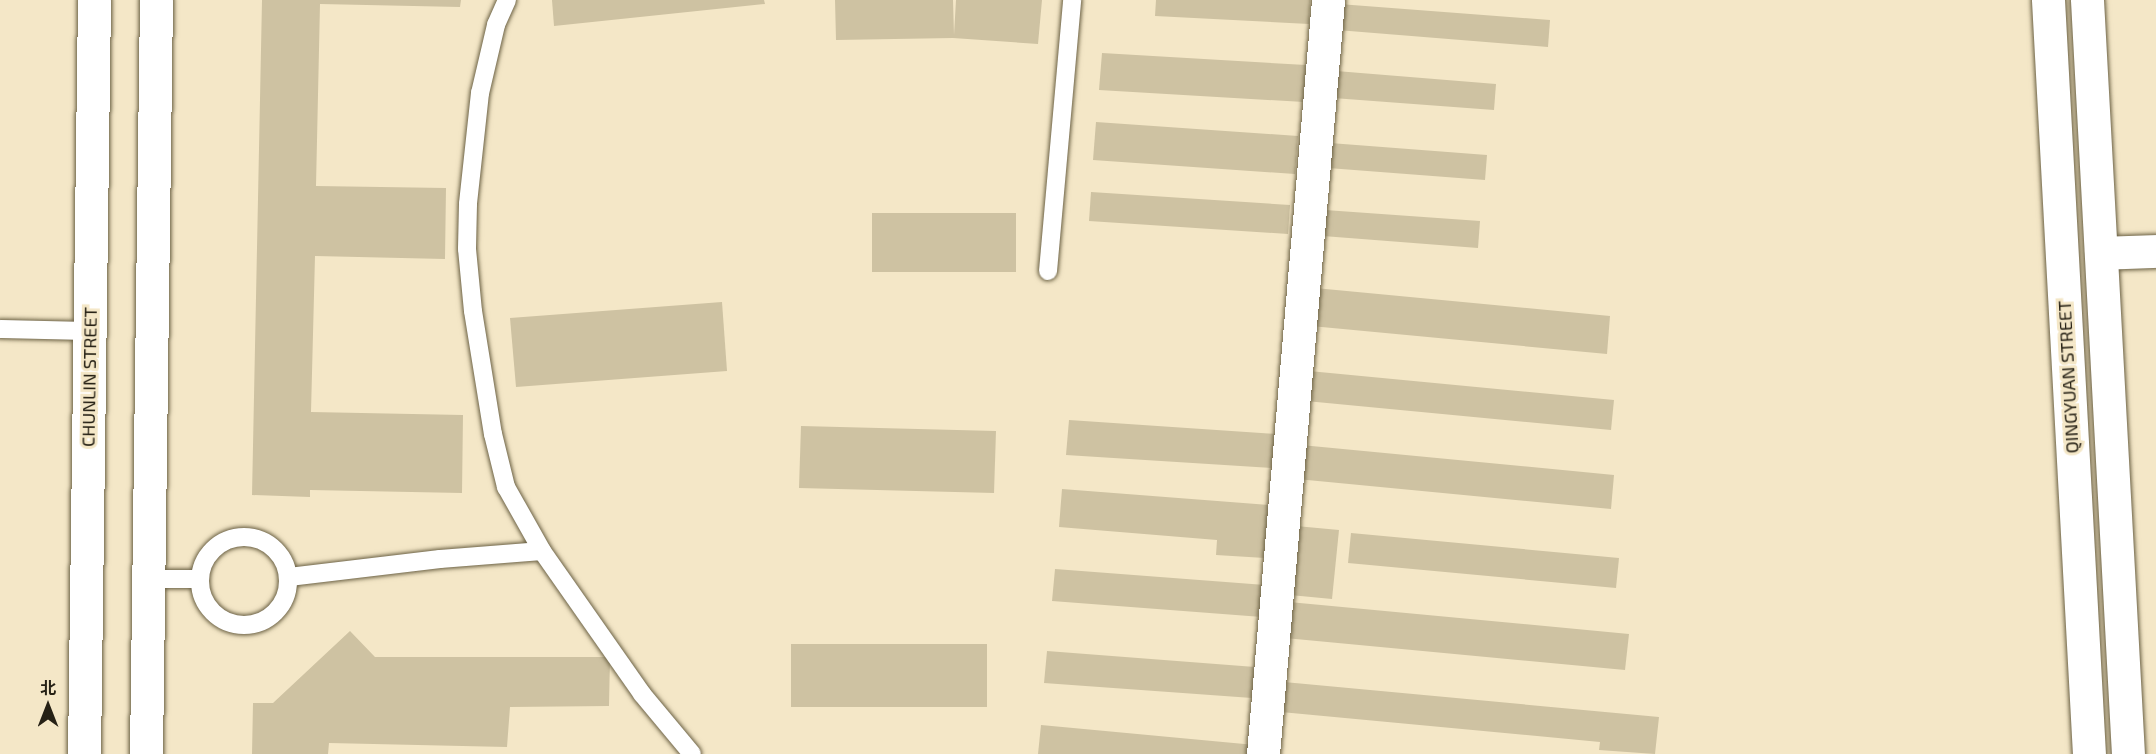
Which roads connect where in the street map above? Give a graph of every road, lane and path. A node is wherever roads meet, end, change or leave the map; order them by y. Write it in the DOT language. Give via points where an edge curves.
graph roads {
  1 [pos="94,0"];
  2 [pos="156,0"];
  3 [pos="507,0"];
  4 [pos="1072,0"];
  5 [pos="1328,0"];
  6 [pos="2048,0"];
  7 [pos="2087,0"];
  8 [pos="2156,251"];
  9 [pos="2101,253"];
  10 [pos="1048,271"];
  11 [pos="0,329"];
  12 [pos="89,331"];
  13 [pos="542,551"];
  14 [pos="289,577"];
  15 [pos="148,579"];
  16 [pos="200,579"];
  17 [pos="84,754"];
  18 [pos="146,754"];
  19 [pos="692,754"];
  20 [pos="1263,754"];
  21 [pos="2089,754"];
  22 [pos="2128,754"];
  1 -- 12 [label="main road, CHUNLIN STREET"];
  2 -- 15 [label="main road"];
  3 -- 13 [label="lane" via="496,25 480,93 467,249 473,311 506,487"];
  4 -- 10 [label="lane"];
  5 -- 20 [label="main road"];
  6 -- 21 [label="main road, QINGYUAN STREET"];
  7 -- 9 [label="main road"];
  8 -- 9 [label="main road"];
  9 -- 22 [label="main road"];
  11 -- 12 [label="lane"];
  12 -- 17 [label="main road, CHUNLIN STREET"];
  13 -- 14 [label="lane"];
  13 -- 19 [label="lane" via="642,694"];
  14 -- 16 [label="lane" via="273,547 247,537 220,543 210,553"];
  14 -- 16 [label="lane" via="285,600 276,613 249,625 220,618 205,601"];
  15 -- 16 [label="lane"];
  15 -- 18 [label="main road"];
}
